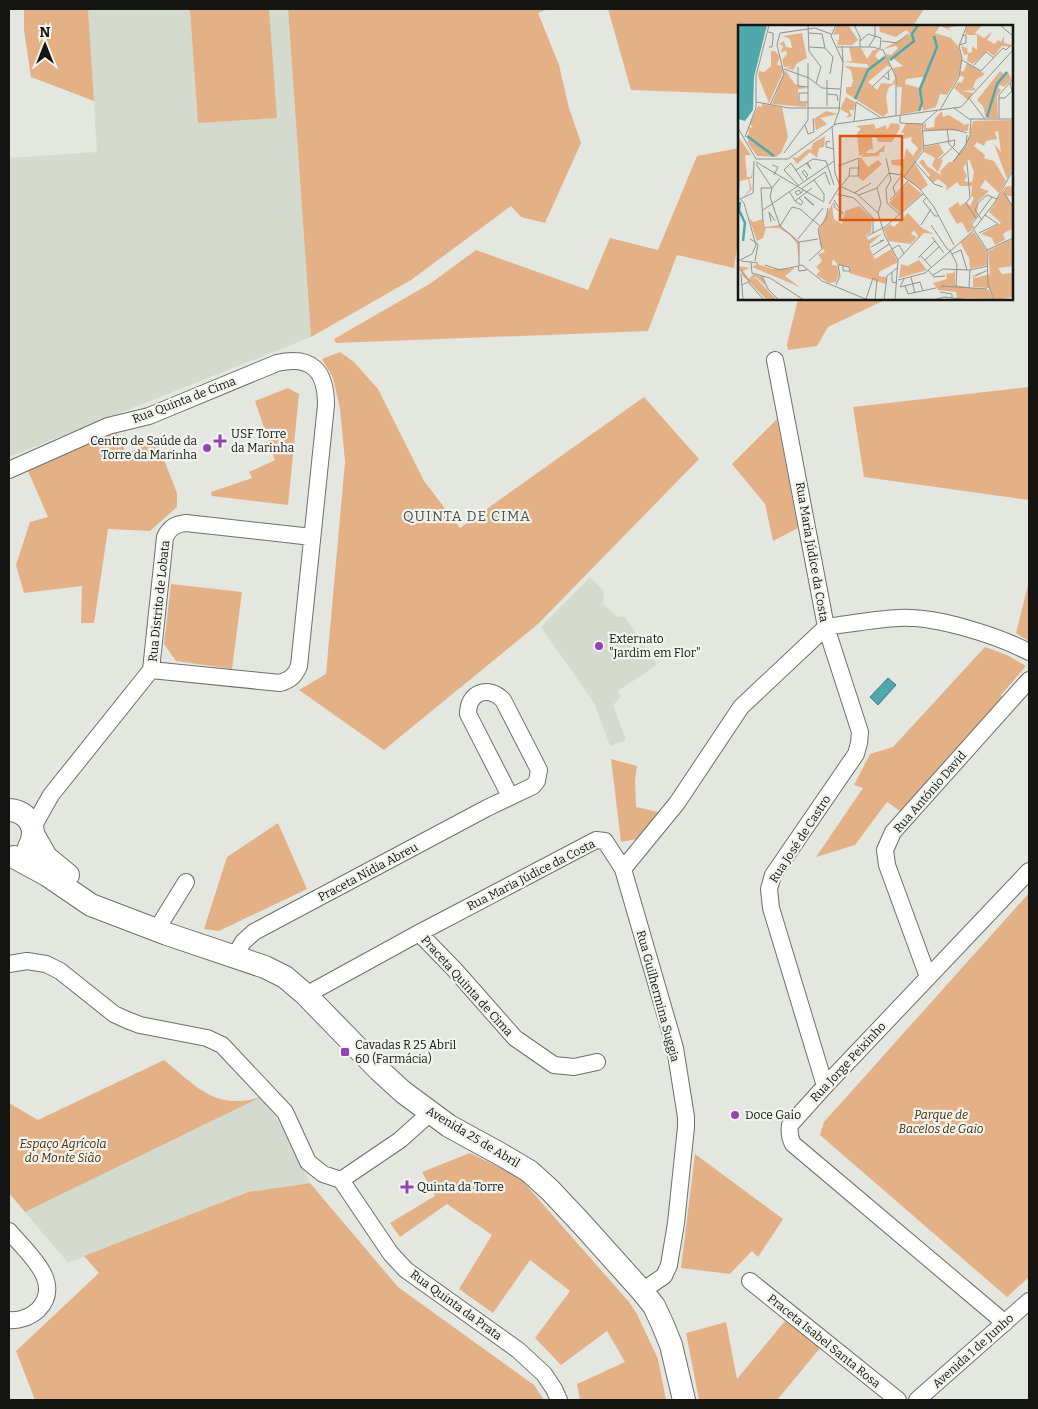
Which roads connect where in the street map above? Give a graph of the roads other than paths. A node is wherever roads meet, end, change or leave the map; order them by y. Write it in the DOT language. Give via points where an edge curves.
graph roads {
  1 [pos="774,360"];
  2 [pos="305,362"];
  3 [pos="9,470"];
  4 [pos="312,537"];
  5 [pos="826,627"];
  6 [pos="1029,652"];
  7 [pos="151,670"];
  8 [pos="1029,680"];
  9 [pos="51,795"];
  10 [pos="510,796"];
  11 [pos="10,810"];
  12 [pos="33,830"];
  13 [pos="11,857"];
  14 [pos="623,869"];
  15 [pos="1029,871"];
  16 [pos="186,882"];
  17 [pos="135,920"];
  18 [pos="157,929"];
  19 [pos="419,933"];
  20 [pos="234,957"];
  21 [pos="9,964"];
  22 [pos="928,977"];
  23 [pos="306,994"];
  24 [pos="597,1062"];
  25 [pos="825,1086"];
  26 [pos="430,1113"];
  27 [pos="341,1180"];
  28 [pos="9,1231"];
  29 [pos="750,1281"];
  30 [pos="642,1291"];
  31 [pos="1029,1301"];
  32 [pos="9,1320"];
  33 [pos="1004,1323"];
  34 [pos="559,1400"];
  35 [pos="684,1400"];
  36 [pos="898,1400"];
  37 [pos="917,1400"];
  1 -- 5 [label="street, Rua Maria Júdice da Costa"];
  2 -- 3 [label="street, Rua Quinta de Cima" via="277,363 148,416 108,426"];
  2 -- 4 [label="street, Rua Distrito de Lobata" via="323,378 326,396"];
  4 -- 7 [label="street, Rua Distrito de Lobata" via="298,666 291,679 280,683"];
  4 -- 7 [label="street, Rua Distrito de Lobata" via="186,523 172,527 165,537"];
  5 -- 6 [label="street" via="899,618 926,619 1001,639"];
  5 -- 14 [label="street, Rua Maria Júdice da Costa" via="741,706 677,803"];
  5 -- 25 [label="street, Rua José de Castro" via="860,732 859,743 856,754 773,875 769,889 771,908"];
  7 -- 9 [label="street, Rua Distrito de Lobata"];
  8 -- 22 [label="street, Rua António David" via="894,832 884,850"];
  9 -- 11 [label="street, Rua Distrito de Lobata"];
  9 -- 12 [label="street, Rua Distrito de Lobata"];
  10 -- 10 [label="street, Praceta Nídia Abreu" via="533,786 539,770 503,700 497,694 482,692 470,701 468,714"];
  10 -- 20 [label="street, Praceta Nídia Abreu" via="254,932"];
  11 -- 12 [label="main road" via="24,815"];
  12 -- 13 [label="main road" via="28,849"];
  12 -- 17 [label="main road, Avenida 25 de Abril" via="46,857 78,883"];
  13 -- 17 [label="main road, Avenida 25 de Abril" via="47,875 91,905"];
  14 -- 19 [label="street, Rua Maria Júdice da Costa" via="604,841 596,840"];
  14 -- 30 [label="street, Rua Guilhermina Suggia" via="675,1048 686,1127 669,1265 664,1276"];
  15 -- 22 [label="street, Rua Jorge Peixinho"];
  16 -- 18 [label="street"];
  17 -- 18 [label="main road, Avenida 25 de Abril"];
  18 -- 20 [label="main road, Avenida 25 de Abril"];
  19 -- 23 [label="street, Rua Maria Júdice da Costa"];
  19 -- 24 [label="street, Praceta Quinta de Cima" via="514,1038 554,1065 574,1067"];
  20 -- 23 [label="main road, Avenida 25 de Abril" via="285,977"];
  21 -- 27 [label="street" via="27,961 46,964 127,1020 207,1038 222,1045 285,1112 308,1162 324,1174"];
  22 -- 25 [label="street, Rua Jorge Peixinho"];
  23 -- 26 [label="main road, Avenida 25 de Abril" via="379,1070"];
  25 -- 33 [label="street, Rua Jorge Peixinho" via="790,1126 793,1144"];
  26 -- 27 [label="street" via="400,1140"];
  26 -- 30 [label="main road, Avenida 25 de Abril" via="528,1171 550,1190"];
  27 -- 34 [label="street, Rua Quinta da Prata" via="391,1254 406,1270 518,1350 544,1374"];
  28 -- 32 [label="street" via="44,1273 48,1289 41,1306 33,1314"];
  29 -- 36 [label="street, Praceta Isabel Santa Rosa"];
  30 -- 35 [label="main road, Avenida 25 de Abril" via="654,1306 671,1345"];
  31 -- 33 [label="street, Avenida 1 de Junho"];
  33 -- 37 [label="street, Avenida 1 de Junho"];
}
